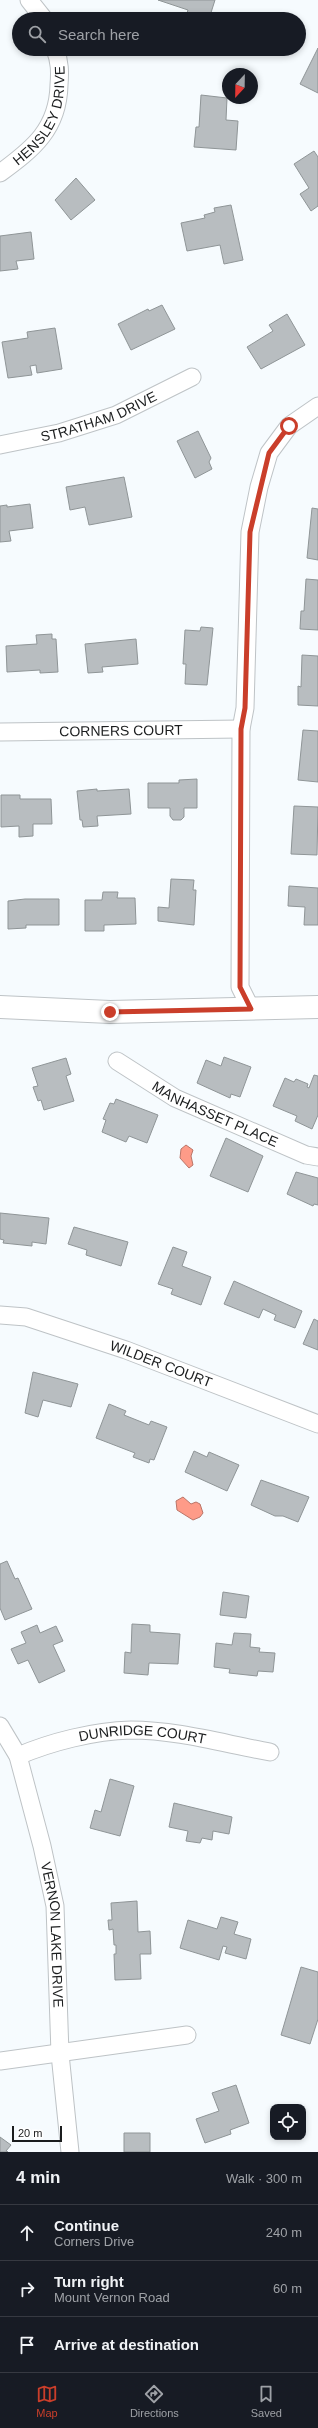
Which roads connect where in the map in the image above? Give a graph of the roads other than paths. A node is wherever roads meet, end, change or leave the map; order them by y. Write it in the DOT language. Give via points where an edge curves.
graph roads {
  1 [pos="30,0"];
  2 [pos="39,12"];
  3 [pos="58,56"];
  4 [pos="0,173"];
  5 [pos="192,377"];
  6 [pos="318,406"];
  7 [pos="0,445"];
  8 [pos="241,729"];
  9 [pos="0,732"];
  10 [pos="0,1006"];
  11 [pos="318,1008"];
  12 [pos="251,1009"];
  13 [pos="117,1061"];
  14 [pos="318,1157"];
  15 [pos="0,1315"];
  16 [pos="318,1424"];
  17 [pos="0,1726"];
  18 [pos="270,1752"];
  19 [pos="18,1756"];
  20 [pos="188,2035"];
  21 [pos="60,2054"];
  22 [pos="0,2061"];
  23 [pos="70,2152"];
  1 -- 2 [label="street"];
  3 -- 4 [label="street, HENSLEY DRIVE" via="60,62 59,100 50,126 28,153"];
  5 -- 7 [label="street, STRATHAM DRIVE" via="116,414 59,433"];
  6 -- 8 [label="street" via="289,426 269,453 260,487 250,532 245,708"];
  8 -- 9 [label="street, CORNERS COURT"];
  8 -- 12 [label="street" via="240,987"];
  10 -- 12 [label="main road" via="110,1012"];
  11 -- 12 [label="main road"];
  13 -- 14 [label="street, MANHASSET PLACE" via="175,1098 306,1155"];
  15 -- 16 [label="street, WILDER COURT" via="26,1317 126,1350"];
  17 -- 19 [label="street, VERNON LAKE DRIVE"];
  18 -- 19 [label="street, DUNRIDGE COURT" via="159,1732 131,1730 99,1733"];
  19 -- 21 [label="street, VERNON LAKE DRIVE" via="55,1906"];
  20 -- 21 [label="street"];
  21 -- 22 [label="street"];
  21 -- 23 [label="street, VERNON LAKE DRIVE"];
}
